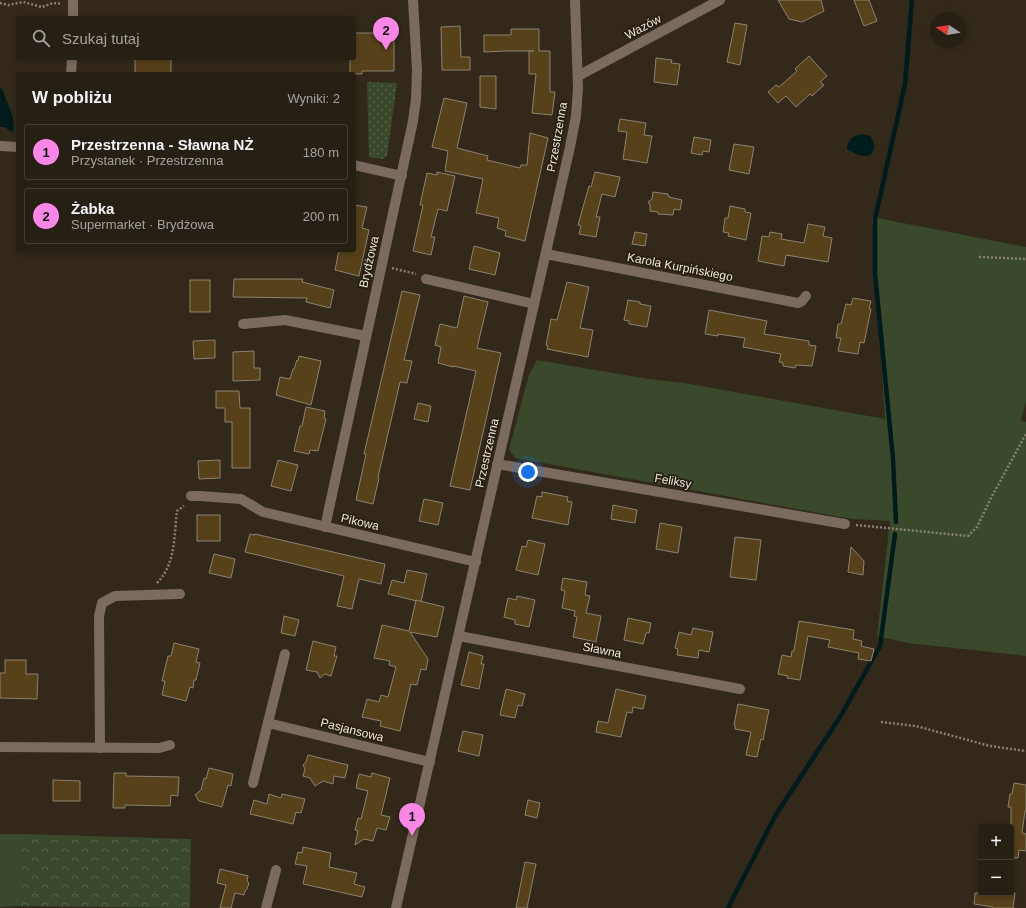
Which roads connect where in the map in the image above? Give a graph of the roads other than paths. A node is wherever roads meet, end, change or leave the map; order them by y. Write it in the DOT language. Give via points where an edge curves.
graph roads {
  1 [pos="413,0"];
  2 [pos="575,0"];
  3 [pos="720,0"];
  4 [pos="73,3"];
  5 [pos="73,16"];
  6 [pos="72,60"];
  7 [pos="71,72"];
  8 [pos="578,76"];
  9 [pos="0,146"];
  10 [pos="16,146"];
  11 [pos="356,165"];
  12 [pos="402,176"];
  13 [pos="546,254"];
  14 [pos="426,279"];
  15 [pos="806,296"];
  16 [pos="534,304"];
  17 [pos="243,324"];
  18 [pos="366,336"];
  19 [pos="497,464"];
  20 [pos="196,496"];
  21 [pos="844,524"];
  22 [pos="325,527"];
  23 [pos="476,562"];
  24 [pos="180,594"];
  25 [pos="459,636"];
  26 [pos="285,654"];
  27 [pos="740,689"];
  28 [pos="268,723"];
  29 [pos="170,745"];
  30 [pos="0,747"];
  31 [pos="100,748"];
  32 [pos="430,762"];
  33 [pos="253,783"];
  34 [pos="276,870"];
  35 [pos="266,908"];
  36 [pos="396,908"];
  1 -- 12 [label="street, Brydżowa" via="416,94"];
  2 -- 8 [label="street, Przestrzenna"];
  3 -- 8 [label="street, Wazów"];
  4 -- 5 [label="street"];
  6 -- 7 [label="street"];
  8 -- 13 [label="street, Przestrzenna" via="576,116"];
  9 -- 10 [label="street"];
  11 -- 12 [label="street"];
  12 -- 18 [label="street, Brydżowa"];
  13 -- 15 [label="street, Karola Kurpińskiego" via="798,303"];
  13 -- 16 [label="street, Przestrzenna"];
  14 -- 16 [label="street"];
  16 -- 19 [label="street, Przestrzenna"];
  17 -- 18 [label="street" via="284,320"];
  18 -- 22 [label="street, Brydżowa"];
  19 -- 21 [label="street, Feliksy"];
  19 -- 23 [label="street, Przestrzenna"];
  20 -- 22 [label="street, Pikowa" via="241,499 263,512"];
  22 -- 23 [label="street, Pikowa"];
  23 -- 25 [label="street, Przestrzenna"];
  24 -- 31 [label="street" via="115,596 102,603 99,616"];
  25 -- 27 [label="street, Sławna"];
  25 -- 32 [label="street, Przestrzenna"];
  26 -- 28 [label="street"];
  28 -- 32 [label="street, Pasjansowa"];
  28 -- 33 [label="street"];
  29 -- 31 [label="street" via="159,748"];
  30 -- 31 [label="street"];
  32 -- 36 [label="street, Przestrzenna"];
  34 -- 35 [label="street"];
}
